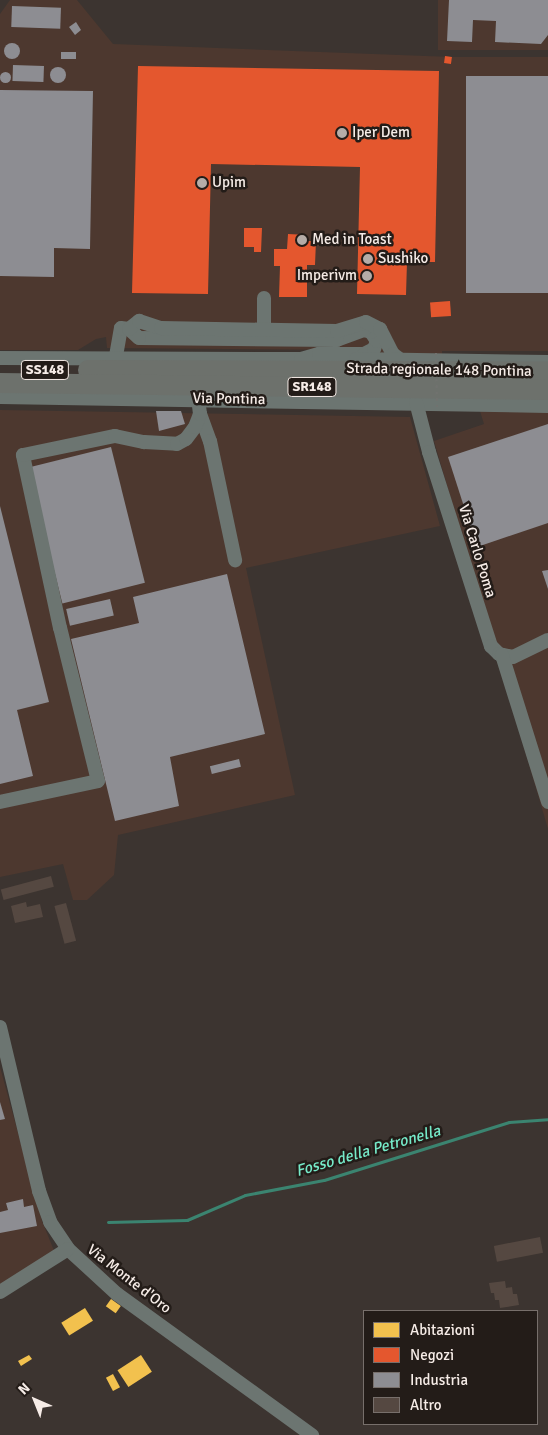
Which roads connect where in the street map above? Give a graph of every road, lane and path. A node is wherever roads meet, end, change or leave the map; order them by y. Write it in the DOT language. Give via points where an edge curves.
graph roads {
  1 [pos="264,298"];
  2 [pos="125,329"];
  3 [pos="264,330"];
  4 [pos="436,354"];
  5 [pos="116,356"];
  6 [pos="0,358"];
  7 [pos="300,359"];
  8 [pos="401,360"];
  9 [pos="548,362"];
  10 [pos="0,370"];
  11 [pos="548,372"];
  12 [pos="84,377"];
  13 [pos="0,383"];
  14 [pos="548,390"];
  15 [pos="0,397"];
  16 [pos="198,398"];
  17 [pos="416,402"];
  18 [pos="548,406"];
  19 [pos="437,410"];
  20 [pos="200,414"];
  21 [pos="235,560"];
  22 [pos="548,640"];
  23 [pos="502,655"];
  24 [pos="0,802"];
  25 [pos="548,802"];
  26 [pos="0,1027"];
  27 [pos="68,1249"];
  28 [pos="0,1292"];
  29 [pos="312,1435"];
  1 -- 3 [label="street"];
  2 -- 3 [label="street" via="140,321 161,328"];
  2 -- 5 [label="street"];
  2 -- 7 [label="street" via="139,338 337,340 364,330 371,332 377,341 374,349 364,354 319,354"];
  3 -- 8 [label="street" via="337,331 366,322 380,329"];
  4 -- 19 [label="path, bridge"];
  5 -- 6 [label="street"];
  5 -- 7 [label="street"];
  7 -- 8 [label="street"];
  8 -- 9 [label="street"];
  10 -- 12 [label="highway, SS148"];
  11 -- 12 [label="highway, Strada regionale 148 Pontina / SR148"];
  12 -- 13 [label="highway, SS148"];
  12 -- 14 [label="highway, Strada regionale 148 Pontina / SR148"];
  15 -- 16 [label="street, Via Pontina"];
  16 -- 17 [label="street, Via Pontina"];
  16 -- 20 [label="street"];
  17 -- 18 [label="street, Via Pontina"];
  17 -- 23 [label="street, Via Carlo Poma" via="488,640"];
  20 -- 21 [label="street" via="210,441"];
  20 -- 24 [label="street" via="193,431 177,444 115,436 23,454 60,628 98,781"];
  22 -- 23 [label="street" via="521,654"];
  23 -- 25 [label="street"];
  26 -- 27 [label="street, Via Monte d'Oro" via="39,1191 50,1222"];
  27 -- 28 [label="street"];
  27 -- 29 [label="street, Via Monte d'Oro" via="117,1294"];
}
